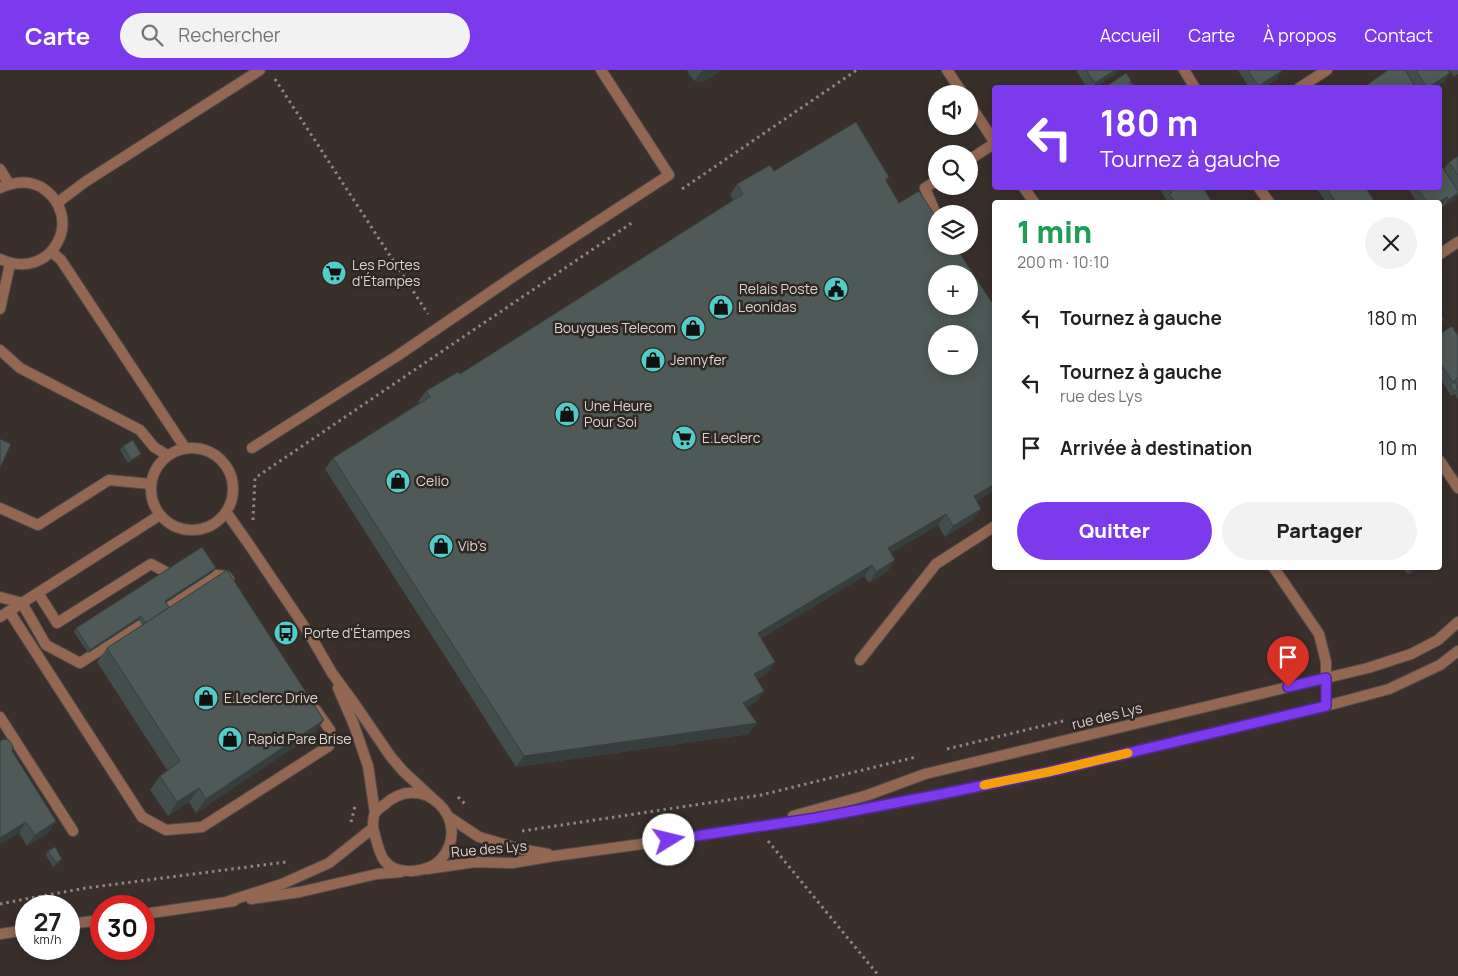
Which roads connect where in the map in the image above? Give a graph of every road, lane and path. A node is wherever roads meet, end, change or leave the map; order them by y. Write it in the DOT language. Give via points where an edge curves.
graph roads {
  1 [pos="260,70"];
  2 [pos="601,70"];
  3 [pos="857,70"];
  4 [pos="948,70"];
  5 [pos="1184,70"];
  6 [pos="1327,70"];
  7 [pos="274,78"];
  8 [pos="957,85"];
  9 [pos="1193,85"];
  10 [pos="1304,85"];
  11 [pos="978,117"];
  12 [pos="992,138"];
  13 [pos="992,145"];
  14 [pos="978,154"];
  15 [pos="0,170"];
  16 [pos="5,186"];
  17 [pos="928,186"];
  18 [pos="678,192"];
  19 [pos="57,203"];
  20 [pos="932,205"];
  21 [pos="637,219"];
  22 [pos="1458,242"];
  23 [pos="52,252"];
  24 [pos="1442,253"];
  25 [pos="5,262"];
  26 [pos="0,309"];
  27 [pos="438,329"];
  28 [pos="0,350"];
  29 [pos="184,448"];
  30 [pos="252,448"];
  31 [pos="167,455"];
  32 [pos="1442,464"];
  33 [pos="151,484"];
  34 [pos="1458,487"];
  35 [pos="0,508"];
  36 [pos="226,512"];
  37 [pos="160,515"];
  38 [pos="253,522"];
  39 [pos="992,528"];
  40 [pos="1275,570"];
  41 [pos="188,584"];
  42 [pos="237,592"];
  43 [pos="38,593"];
  44 [pos="0,597"];
  45 [pos="22,603"];
  46 [pos="4,614"];
  47 [pos="1458,622"];
  48 [pos="1458,651"];
  49 [pos="860,660"];
  50 [pos="332,673"];
  51 [pos="1326,678"];
  52 [pos="308,698"];
  53 [pos="1326,706"];
  54 [pos="1069,720"];
  55 [pos="2,724"];
  56 [pos="945,749"];
  57 [pos="918,756"];
  58 [pos="454,793"];
  59 [pos="431,797"];
  60 [pos="357,800"];
  61 [pos="472,811"];
  62 [pos="375,813"];
  63 [pos="449,818"];
  64 [pos="351,822"];
  65 [pos="756,827"];
  66 [pos="373,828"];
  67 [pos="521,831"];
  68 [pos="74,832"];
  69 [pos="554,856"];
  70 [pos="287,862"];
  71 [pos="427,869"];
  72 [pos="404,871"];
  73 [pos="229,901"];
  74 [pos="0,904"];
  75 [pos="155,912"];
  76 [pos="15,932"];
  77 [pos="0,934"];
  78 [pos="879,976"];
  1 -- 19 [label="street"];
  2 -- 27 [label="street" via="669,175"];
  3 -- 18 [label="path"];
  4 -- 8 [label="street"];
  5 -- 9 [label="street"];
  6 -- 10 [label="street"];
  7 -- 27 [label="path"];
  11 -- 12 [label="street"];
  13 -- 14 [label="street"];
  15 -- 16 [label="street"];
  16 -- 19 [label="street" via="23,182 37,185"];
  17 -- 20 [label="street" via="925,188"];
  19 -- 23 [label="street" via="62,228"];
  21 -- 38 [label="path" via="255,478"];
  22 -- 24 [label="street"];
  23 -- 25 [label="street" via="32,264"];
  23 -- 29 [label="street" via="61,260"];
  25 -- 26 [label="street"];
  27 -- 30 [label="street"];
  28 -- 31 [label="street" via="20,368 140,430 154,447"];
  29 -- 31 [label="street"];
  29 -- 36 [label="street" via="208,450 228,469 233,481 233,494"];
  31 -- 33 [label="street" via="158,466"];
  32 -- 34 [label="street"];
  33 -- 35 [label="street" via="109,480 38,525"];
  33 -- 37 [label="street" via="150,492"];
  36 -- 37 [label="street" via="214,524 192,530 169,524"];
  36 -- 50 [label="street" via="310,635"];
  37 -- 43 [label="street"];
  39 -- 49 [label="street" via="936,564"];
  40 -- 51 [label="street" via="1319,634 1326,662"];
  41 -- 42 [label="street" via="226,576"];
  41 -- 43 [label="street" via="151,564 57,623"];
  41 -- 45 [label="street" via="80,663 46,645"];
  43 -- 45 [label="street"];
  44 -- 45 [label="street"];
  45 -- 46 [label="street"];
  46 -- 52 [label="street" via="142,817 166,830 202,827 330,746 330,730"];
  47 -- 51 [label="street, rue des Lys" via="1438,640 1411,654"];
  48 -- 53 [label="street, Rue des Lys" via="1440,665 1389,689"];
  50 -- 59 [label="street" via="402,771"];
  50 -- 62 [label="street" via="368,766"];
  51 -- 53 [label="street"];
  51 -- 65 [label="street, rue des Lys" via="925,774 868,795"];
  53 -- 65 [label="street, Rue des Lys" via="1048,772"];
  54 -- 56 [label="path"];
  55 -- 68 [label="street"];
  57 -- 67 [label="path" via="761,794"];
  58 -- 61 [label="path"];
  59 -- 62 [label="street" via="404,793 389,800"];
  59 -- 63 [label="street"];
  60 -- 64 [label="path"];
  62 -- 66 [label="street"];
  63 -- 69 [label="street, Rue des Lys" via="479,837"];
  63 -- 71 [label="street" via="452,831 449,845 442,859"];
  65 -- 69 [label="street, Rue des Lys"];
  65 -- 78 [label="path"];
  66 -- 72 [label="street" via="384,861"];
  66 -- 73 [label="street" via="329,862 282,884"];
  69 -- 71 [label="street, Rue des Lys" via="512,863 475,862"];
  70 -- 74 [label="path" via="86,888"];
  71 -- 72 [label="street"];
  72 -- 73 [label="street" via="300,892"];
  73 -- 75 [label="street"];
  76 -- 77 [label="street"];
}
